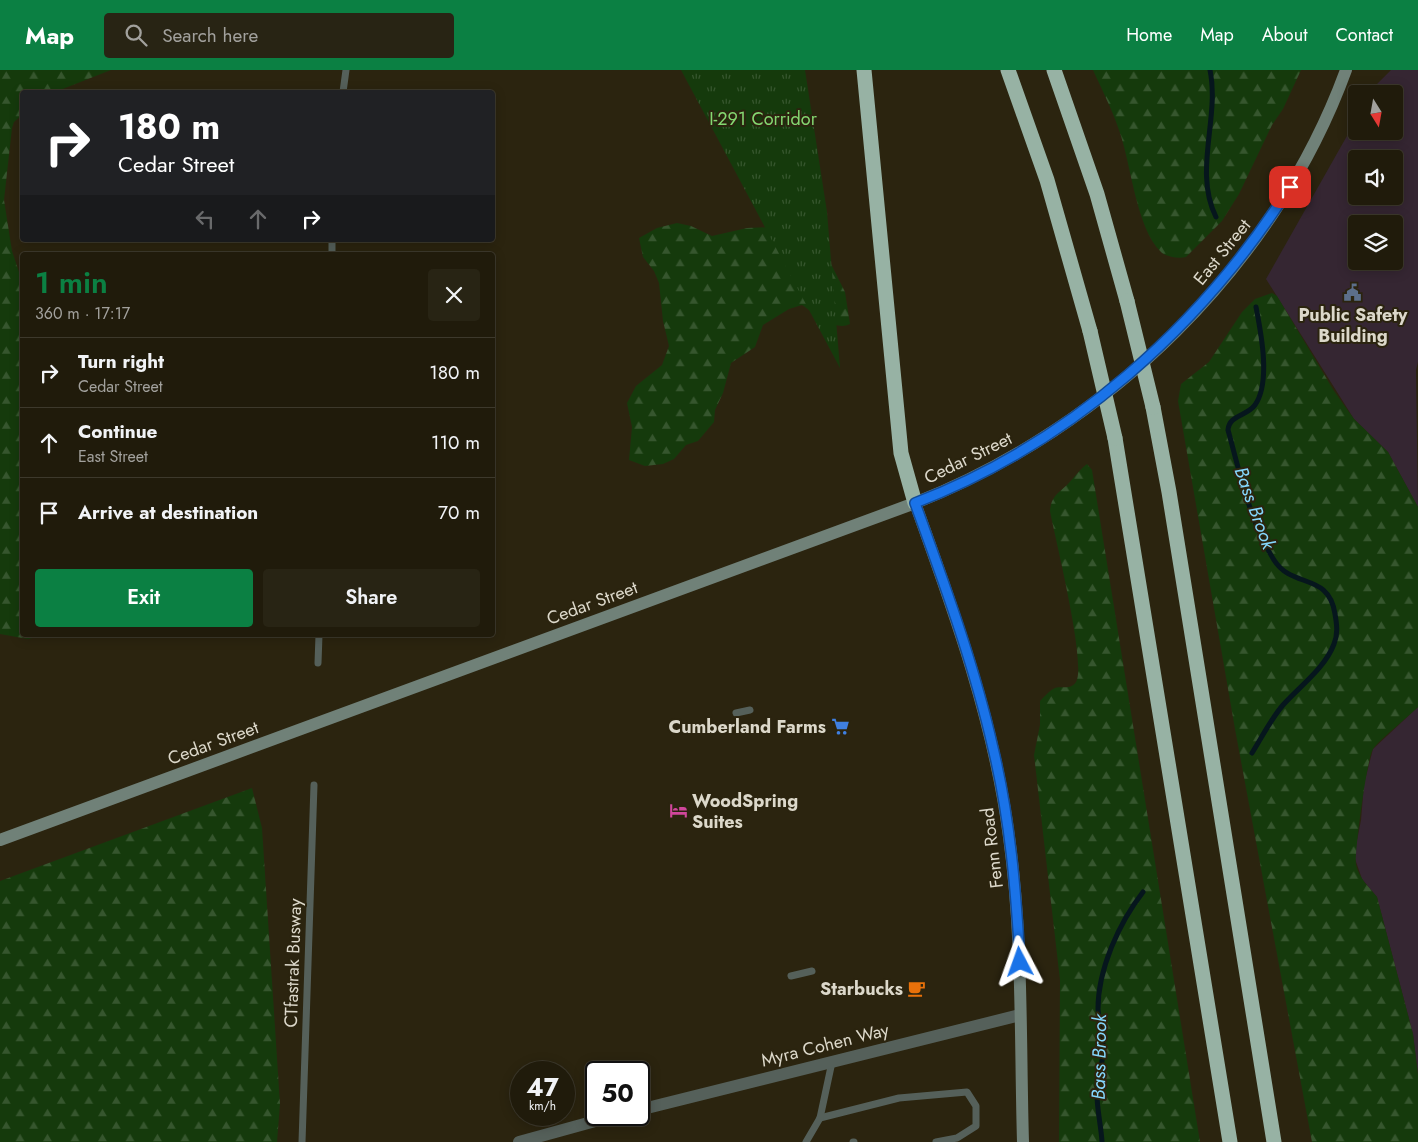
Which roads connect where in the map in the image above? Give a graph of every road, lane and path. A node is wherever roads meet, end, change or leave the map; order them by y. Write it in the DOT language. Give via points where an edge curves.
graph roads {
  1 [pos="346,70"];
  2 [pos="864,70"];
  3 [pos="1008,70"];
  4 [pos="1054,70"];
  5 [pos="1346,70"];
  6 [pos="344,90"];
  7 [pos="1165,340"];
  8 [pos="915,503"];
  9 [pos="319,637"];
  10 [pos="318,663"];
  11 [pos="750,710"];
  12 [pos="736,713"];
  13 [pos="314,785"];
  14 [pos="0,840"];
  15 [pos="812,971"];
  16 [pos="791,976"];
  17 [pos="1020,1015"];
  18 [pos="832,1062"];
  19 [pos="650,1107"];
  20 [pos="820,1118"];
  21 [pos="585,1124"];
  22 [pos="302,1142"];
  23 [pos="519,1142"];
  24 [pos="806,1142"];
  25 [pos="936,1142"];
  26 [pos="1023,1142"];
  27 [pos="1230,1142"];
  28 [pos="1274,1142"];
  1 -- 6 [label="lane"];
  2 -- 8 [label="highway" via="901,453"];
  3 -- 27 [label="highway, bridge" via="1050,189 1090,331 1115,438"];
  4 -- 28 [label="highway, bridge" via="1097,194 1153,407"];
  5 -- 7 [label="main road, East Street" via="1315,142 1271,217 1218,286"];
  7 -- 8 [label="main road, Cedar Street" via="1094,401 1041,440 978,475"];
  8 -- 14 [label="main road, Cedar Street"];
  8 -- 17 [label="main road, Fenn Road" via="948,592 997,763 1012,864 1021,972"];
  9 -- 10 [label="lane"];
  11 -- 12 [label="lane"];
  13 -- 22 [label="lane, CTfastrak Busway"];
  15 -- 16 [label="lane"];
  17 -- 18 [label="street, Myra Cohen Way"];
  17 -- 26 [label="main road, Fenn Road"];
  18 -- 19 [label="street, Myra Cohen Way"];
  18 -- 20 [label="lane"];
  20 -- 24 [label="lane"];
  20 -- 25 [label="lane" via="899,1098 967,1092 976,1106 976,1126 957,1138"];
  21 -- 23 [label="street"];
}
